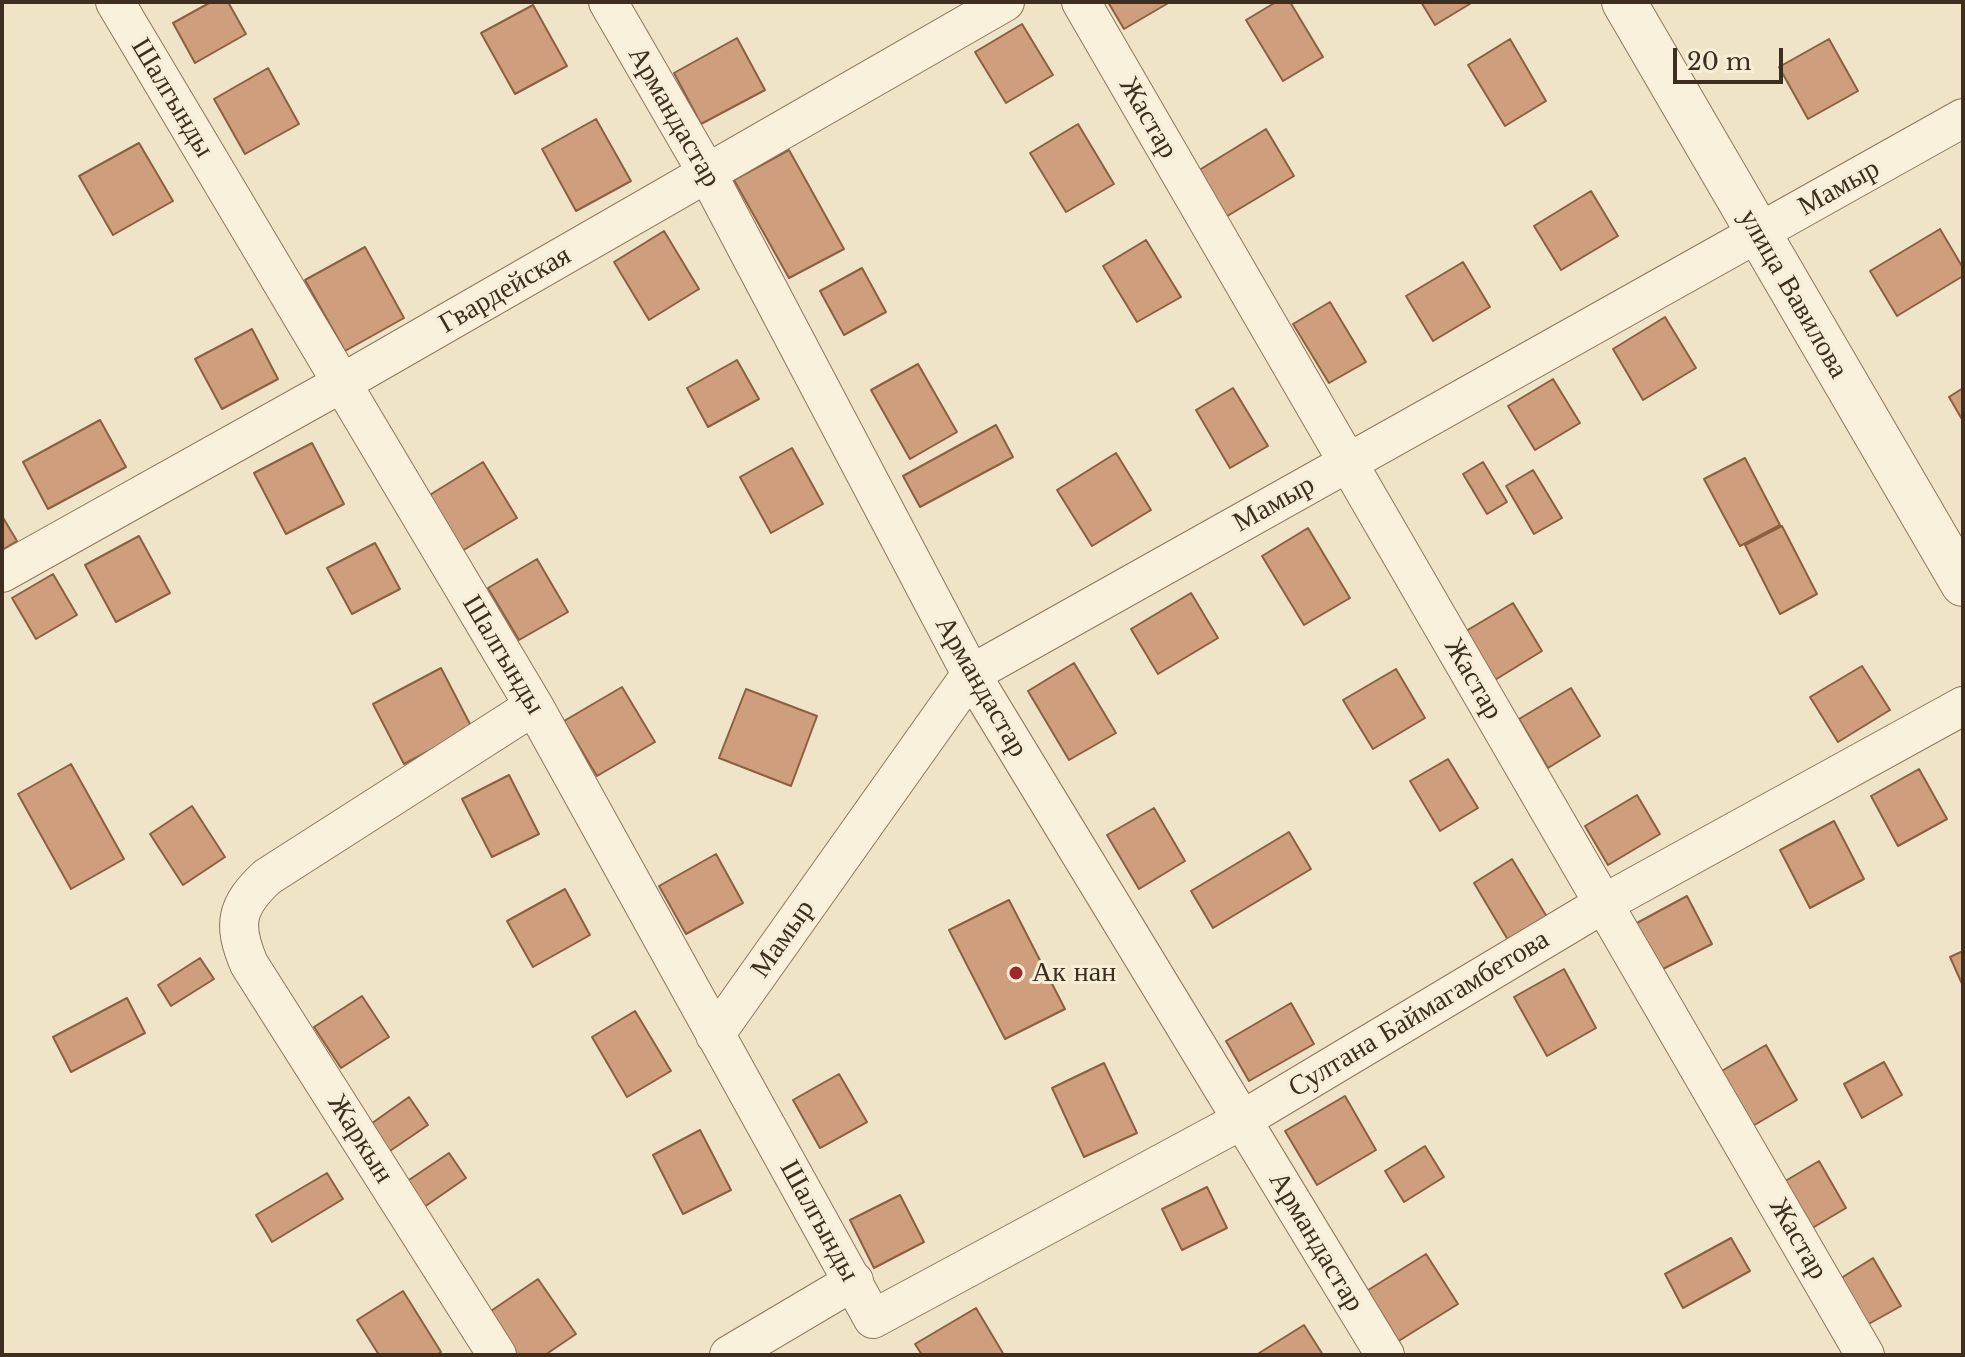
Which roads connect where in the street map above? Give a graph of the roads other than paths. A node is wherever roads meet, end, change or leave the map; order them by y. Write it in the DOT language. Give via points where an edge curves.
graph roads {
  1 [pos="115,2"];
  2 [pos="608,2"];
  3 [pos="1005,2"];
  4 [pos="1081,2"];
  5 [pos="1624,2"];
  6 [pos="1963,118"];
  7 [pos="707,173"];
  8 [pos="1758,234"];
  9 [pos="342,383"];
  10 [pos="1348,463"];
  11 [pos="2,573"];
  12 [pos="1963,584"];
  13 [pos="971,674"];
  14 [pos="534,706"];
  15 [pos="1963,706"];
  16 [pos="1603,904"];
  17 [pos="715,1035"];
  18 [pos="1242,1120"];
  19 [pos="854,1281"];
  20 [pos="873,1319"];
  21 [pos="497,1355"];
  22 [pos="729,1355"];
  23 [pos="1385,1355"];
  24 [pos="1865,1355"];
  1 -- 9 [label="street, Шалгынды"];
  2 -- 7 [label="street, Армандастар"];
  3 -- 7 [label="street, Гвардейская"];
  4 -- 10 [label="street, Жастар"];
  5 -- 8 [label="street, улица Вавилова"];
  6 -- 8 [label="street, Мамыр"];
  7 -- 9 [label="street, Гвардейская"];
  7 -- 13 [label="street, Армандастар"];
  8 -- 10 [label="street, Мамыр"];
  8 -- 12 [label="street, улица Вавилова"];
  9 -- 11 [label="street, Гвардейская"];
  9 -- 14 [label="street, Шалгынды"];
  10 -- 13 [label="street, Мамыр"];
  10 -- 16 [label="street, Жастар"];
  13 -- 17 [label="street, Мамыр"];
  13 -- 18 [label="street, Армандастар"];
  14 -- 17 [label="street, Шалгынды"];
  14 -- 21 [label="street, Жаркын" via="267,877 249,894 238,918 249,964"];
  15 -- 16 [label="street, Султана Баймагамбетова"];
  16 -- 18 [label="street, Султана Баймагамбетова"];
  16 -- 24 [label="street, Жастар"];
  17 -- 19 [label="street, Шалгынды"];
  18 -- 20 [label="street, Султана Баймагамбетова"];
  18 -- 23 [label="street, Армандастар"];
  19 -- 20 [label="street, Шалгынды"];
  19 -- 22 [label="street"];
}
